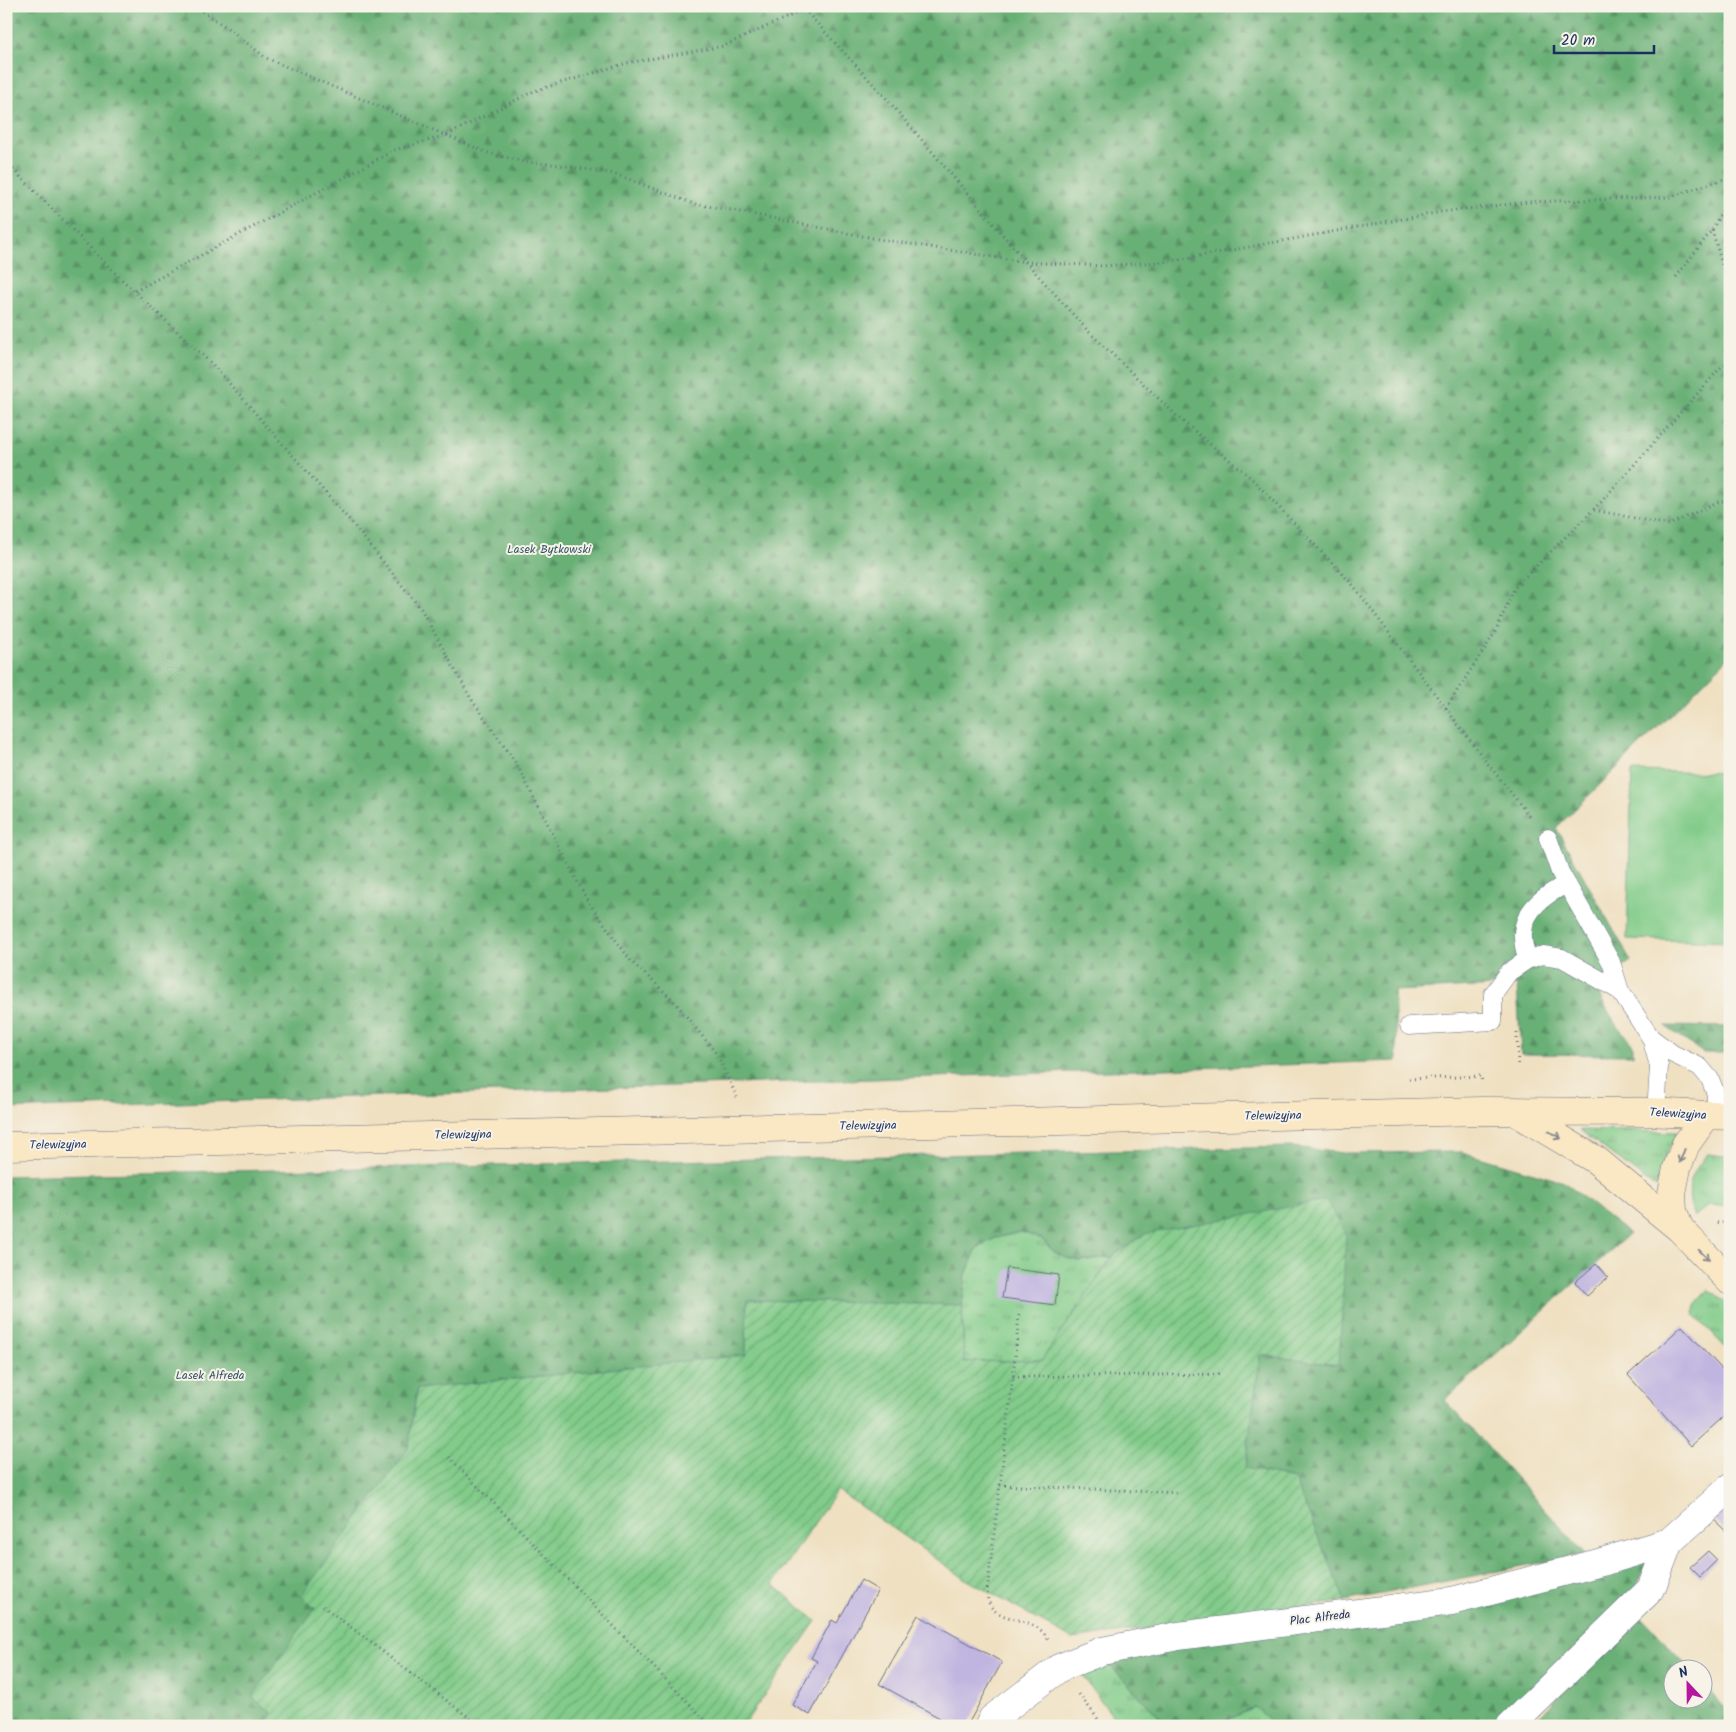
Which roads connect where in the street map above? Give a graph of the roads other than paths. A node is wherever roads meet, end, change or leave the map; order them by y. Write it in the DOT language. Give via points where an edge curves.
graph roads {
  1 [pos="1548,838"];
  2 [pos="1566,884"];
  3 [pos="1527,960"];
  4 [pos="1620,991"];
  5 [pos="1409,1026"];
  6 [pos="1651,1038"];
  7 [pos="1513,1110"];
  8 [pos="1656,1113"];
  9 [pos="1721,1120"];
  10 [pos="6,1146"];
  11 [pos="1680,1229"];
  12 [pos="1730,1281"];
  13 [pos="1730,1488"];
  14 [pos="1669,1542"];
  15 [pos="989,1726"];
  16 [pos="1510,1726"];
  1 -- 2 [label="lane"];
  2 -- 3 [label="lane" via="1548,894 1527,918 1523,933"];
  2 -- 4 [label="lane" via="1611,962"];
  3 -- 4 [label="lane" via="1542,956 1562,958"];
  3 -- 5 [label="lane" via="1509,972 1493,994 1493,1021"];
  4 -- 6 [label="lane"];
  6 -- 8 [label="lane" via="1659,1066"];
  6 -- 9 [label="lane" via="1700,1067 1716,1094"];
  7 -- 8 [label="street, Telewizyjna"];
  7 -- 10 [label="street, Telewizyjna"];
  7 -- 11 [label="street, one-way" via="1596,1160"];
  8 -- 9 [label="street, Telewizyjna"];
  9 -- 11 [label="street, one-way" via="1686,1144 1672,1193 1673,1211"];
  11 -- 12 [label="street, one-way"];
  13 -- 14 [label="street, Plac Alfreda"];
  14 -- 15 [label="street, Plac Alfreda" via="1452,1601 1178,1636 1102,1651 1059,1668 992,1719"];
  14 -- 16 [label="street, Plac Alfreda" via="1651,1589"];
}
